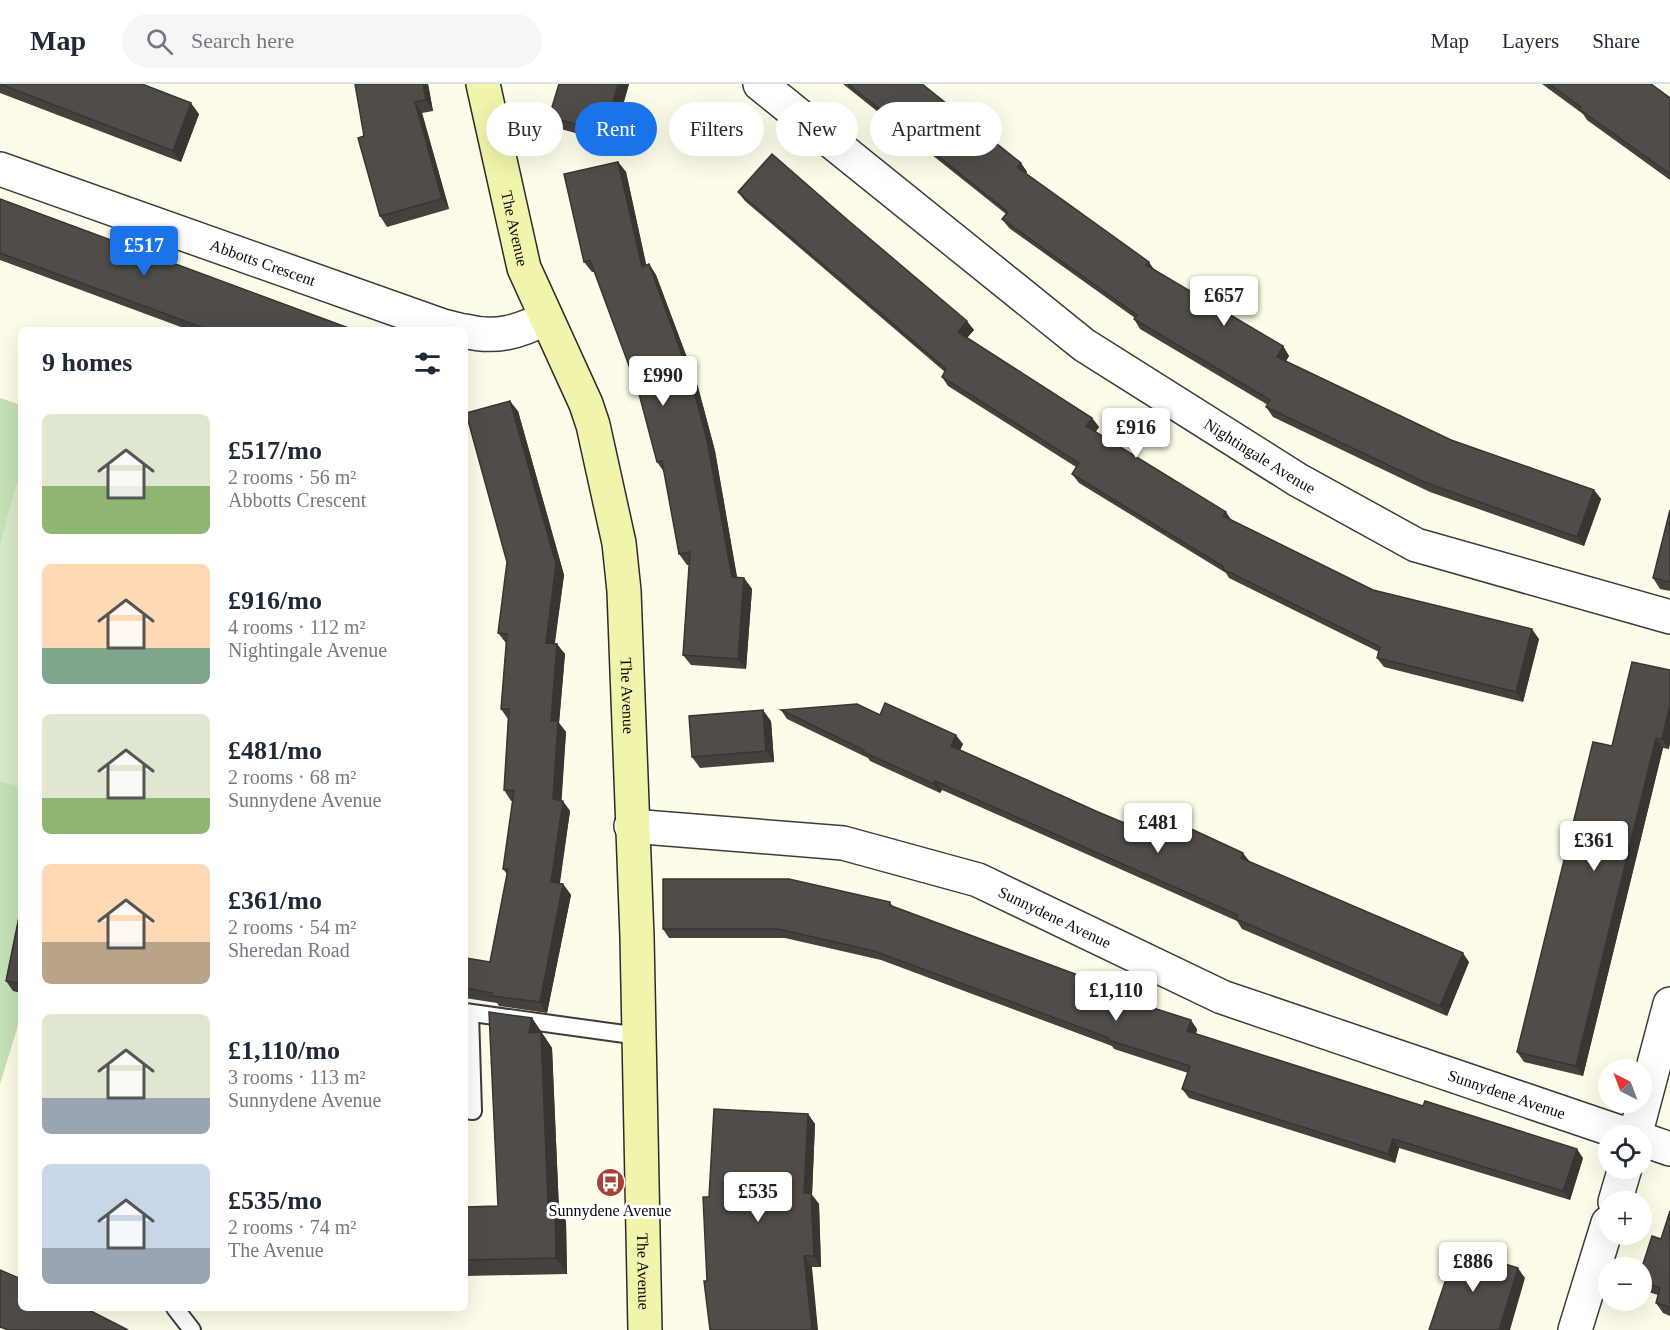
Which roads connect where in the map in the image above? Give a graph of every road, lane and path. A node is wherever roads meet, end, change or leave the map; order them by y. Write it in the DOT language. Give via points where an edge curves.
graph roads {
  1 [pos="483,84"];
  2 [pos="760,84"];
  3 [pos="0,169"];
  4 [pos="546,318"];
  5 [pos="447,327"];
  6 [pos="468,332"];
  7 [pos="1670,617"];
  8 [pos="631,826"];
  9 [pos="1670,1004"];
  10 [pos="468,1012"];
  11 [pos="639,1036"];
  12 [pos="468,1110"];
  13 [pos="1600,1125"];
  14 [pos="1636,1125"];
  15 [pos="1652,1143"];
  16 [pos="1670,1149"];
  17 [pos="1601,1245"];
  18 [pos="177,1311"];
  19 [pos="192,1330"];
  20 [pos="645,1330"];
  21 [pos="1575,1330"];
  1 -- 4 [label="street, The Avenue" via="520,253"];
  2 -- 7 [label="street, Nightingale Avenue" via="1084,345 1298,480 1416,545"];
  3 -- 5 [label="street, Abbotts Crescent"];
  4 -- 6 [label="street" via="508,334"];
  4 -- 8 [label="street, The Avenue" via="593,425 619,543"];
  8 -- 11 [label="street, The Avenue"];
  8 -- 13 [label="street, Sunnydene Avenue" via="843,843 978,880 1222,997"];
  9 -- 14 [label="street"];
  10 -- 11 [label="lane"];
  10 -- 12 [label="lane" via="473,1111"];
  11 -- 20 [label="street, The Avenue"];
  15 -- 16 [label="street"];
  17 -- 21 [label="street"];
  18 -- 19 [label="lane"];
}
